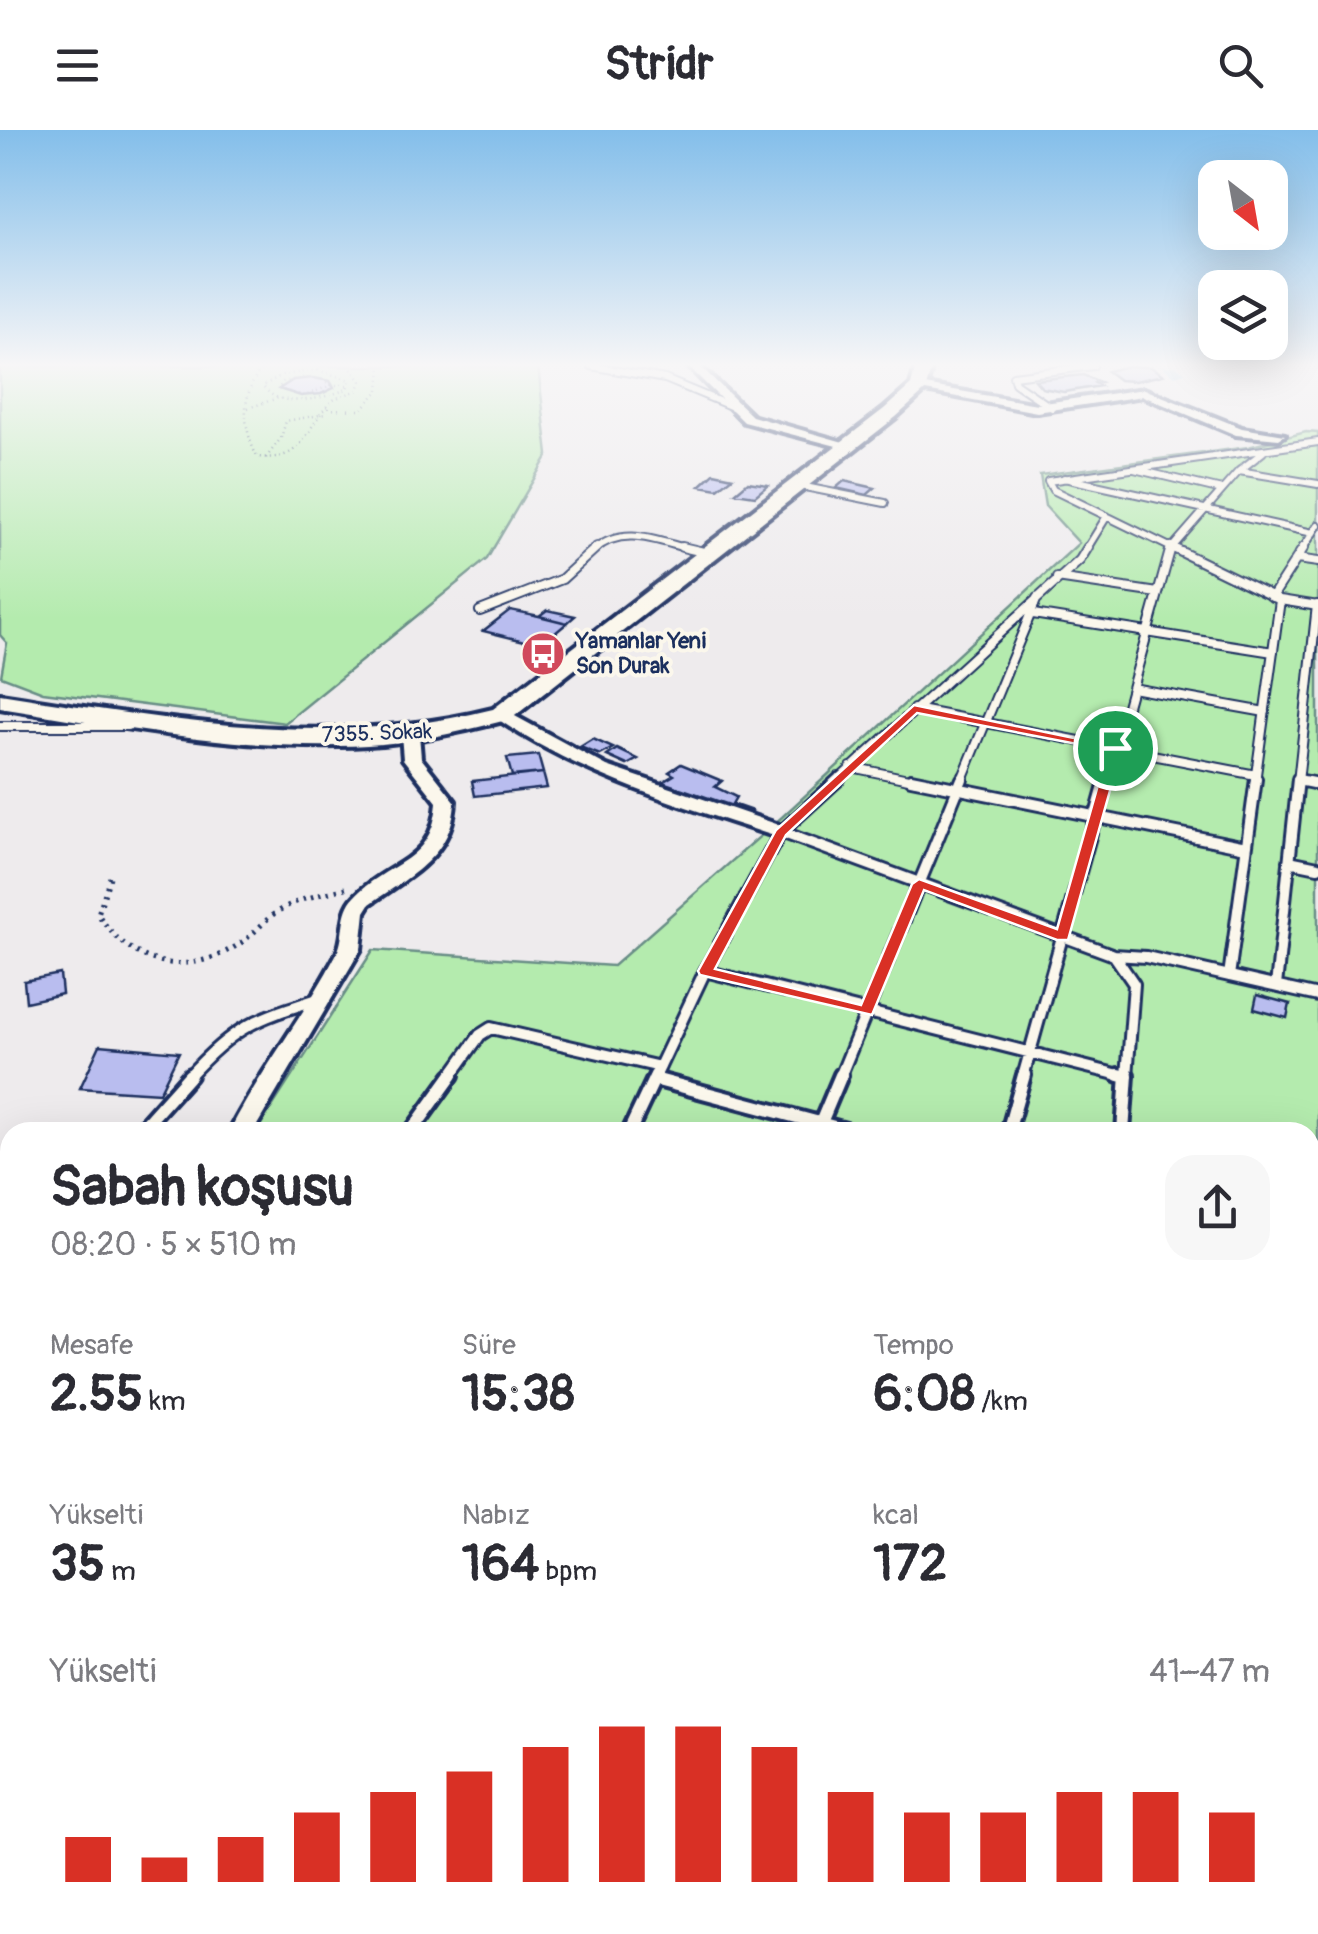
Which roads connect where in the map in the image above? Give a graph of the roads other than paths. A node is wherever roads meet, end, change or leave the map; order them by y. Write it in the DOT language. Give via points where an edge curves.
graph roads {
  1 [pos="841,450"];
  2 [pos="1274,450"];
  3 [pos="1264,452"];
  4 [pos="1130,466"];
  5 [pos="1239,471"];
  6 [pos="1056,477"];
  7 [pos="1318,484"];
  8 [pos="796,485"];
  9 [pos="1222,490"];
  10 [pos="886,503"];
  11 [pos="1205,509"];
  12 [pos="1108,516"];
  13 [pos="1316,529"];
  14 [pos="1171,547"];
  15 [pos="708,552"];
  16 [pos="1297,559"];
  17 [pos="1318,562"];
  18 [pos="1057,578"];
  19 [pos="1158,593"];
  20 [pos="1038,594"];
  21 [pos="1276,598"];
  22 [pos="1317,605"];
  23 [pos="480,611"];
  24 [pos="1033,614"];
  25 [pos="1147,632"];
  26 [pos="1272,652"];
  27 [pos="1314,662"];
  28 [pos="1132,688"];
  29 [pos="0,700"];
  30 [pos="914,709"];
  31 [pos="1264,712"];
  32 [pos="502,714"];
  33 [pos="1304,718"];
  34 [pos="1318,720"];
  35 [pos="987,723"];
  36 [pos="156,724"];
  37 [pos="0,726"];
  38 [pos="410,734"];
  39 [pos="1115,748"];
  40 [pos="851,767"];
  41 [pos="1256,775"];
  42 [pos="1298,780"];
  43 [pos="1318,784"];
  44 [pos="959,789"];
  45 [pos="1096,816"];
  46 [pos="780,832"];
  47 [pos="1246,847"];
  48 [pos="1289,862"];
  49 [pos="1318,867"];
  50 [pos="919,884"];
  51 [pos="1063,936"];
  52 [pos="1114,956"];
  53 [pos="706,971"];
  54 [pos="1228,976"];
  55 [pos="1276,986"];
  56 [pos="1318,996"];
  57 [pos="320,998"];
  58 [pos="866,1012"];
  59 [pos="1030,1053"];
  60 [pos="657,1073"];
  61 [pos="1127,1077"];
  62 [pos="149,1122"];
  63 [pos="248,1122"];
  64 [pos="417,1122"];
  65 [pos="634,1122"];
  66 [pos="801,1122"];
  67 [pos="821,1122"];
  68 [pos="1011,1122"];
  69 [pos="1124,1122"];
  1 -- 8 [label="street, 7355. Sokak"];
  2 -- 3 [label="lane"];
  3 -- 4 [label="lane"];
  3 -- 5 [label="lane"];
  4 -- 6 [label="lane"];
  4 -- 9 [label="lane"];
  5 -- 7 [label="lane"];
  5 -- 9 [label="lane"];
  6 -- 11 [label="lane"];
  6 -- 12 [label="lane" via="1048,480 1052,490"];
  8 -- 10 [label="lane"];
  8 -- 15 [label="street, 7355. Sokak"];
  9 -- 11 [label="lane"];
  11 -- 13 [label="lane"];
  11 -- 14 [label="lane"];
  12 -- 14 [label="lane"];
  12 -- 18 [label="lane" via="1080,560"];
  13 -- 16 [label="lane"];
  14 -- 19 [label="lane"];
  14 -- 21 [label="lane"];
  15 -- 23 [label="lane" via="613,536 557,582"];
  15 -- 32 [label="street, 7355. Sokak"];
  16 -- 17 [label="lane"];
  16 -- 21 [label="lane"];
  18 -- 19 [label="lane"];
  18 -- 20 [label="lane"];
  19 -- 25 [label="lane"];
  20 -- 24 [label="lane"];
  20 -- 30 [label="lane"];
  21 -- 22 [label="lane"];
  21 -- 26 [label="lane"];
  22 -- 27 [label="lane"];
  24 -- 25 [label="lane"];
  24 -- 35 [label="lane"];
  25 -- 26 [label="lane"];
  25 -- 28 [label="lane"];
  26 -- 31 [label="lane"];
  27 -- 33 [label="lane"];
  28 -- 31 [label="lane"];
  28 -- 39 [label="lane"];
  29 -- 36 [label="street, 7355. Sokak"];
  30 -- 35 [label="lane"];
  30 -- 40 [label="lane"];
  31 -- 41 [label="lane"];
  32 -- 38 [label="street, 7355. Sokak"];
  32 -- 46 [label="street" via="535,739 600,770"];
  33 -- 34 [label="lane"];
  33 -- 42 [label="lane"];
  35 -- 39 [label="lane"];
  35 -- 44 [label="lane"];
  36 -- 37 [label="lane"];
  36 -- 38 [label="street, 7355. Sokak" via="271,736"];
  38 -- 57 [label="street" via="412,759 446,801 442,837 362,900 350,950"];
  39 -- 41 [label="lane"];
  39 -- 45 [label="lane"];
  40 -- 44 [label="lane"];
  40 -- 46 [label="lane"];
  41 -- 47 [label="lane"];
  42 -- 43 [label="lane"];
  42 -- 48 [label="lane"];
  44 -- 45 [label="lane"];
  44 -- 50 [label="lane"];
  45 -- 47 [label="lane"];
  45 -- 51 [label="lane"];
  46 -- 50 [label="lane"];
  46 -- 53 [label="lane"];
  47 -- 54 [label="lane"];
  48 -- 49 [label="lane"];
  48 -- 55 [label="lane"];
  50 -- 51 [label="lane"];
  50 -- 58 [label="lane"];
  51 -- 52 [label="lane"];
  51 -- 59 [label="lane"];
  52 -- 54 [label="lane"];
  52 -- 61 [label="lane" via="1134,984"];
  53 -- 58 [label="lane"];
  53 -- 60 [label="lane"];
  54 -- 55 [label="lane"];
  55 -- 56 [label="lane"];
  57 -- 62 [label="lane" via="259,1018 220,1042"];
  57 -- 63 [label="street"];
  58 -- 59 [label="lane"];
  58 -- 67 [label="lane"];
  59 -- 61 [label="lane"];
  59 -- 68 [label="lane"];
  60 -- 64 [label="lane" via="492,1028 480,1035"];
  60 -- 65 [label="lane"];
  60 -- 66 [label="lane"];
  61 -- 69 [label="lane"];
}
